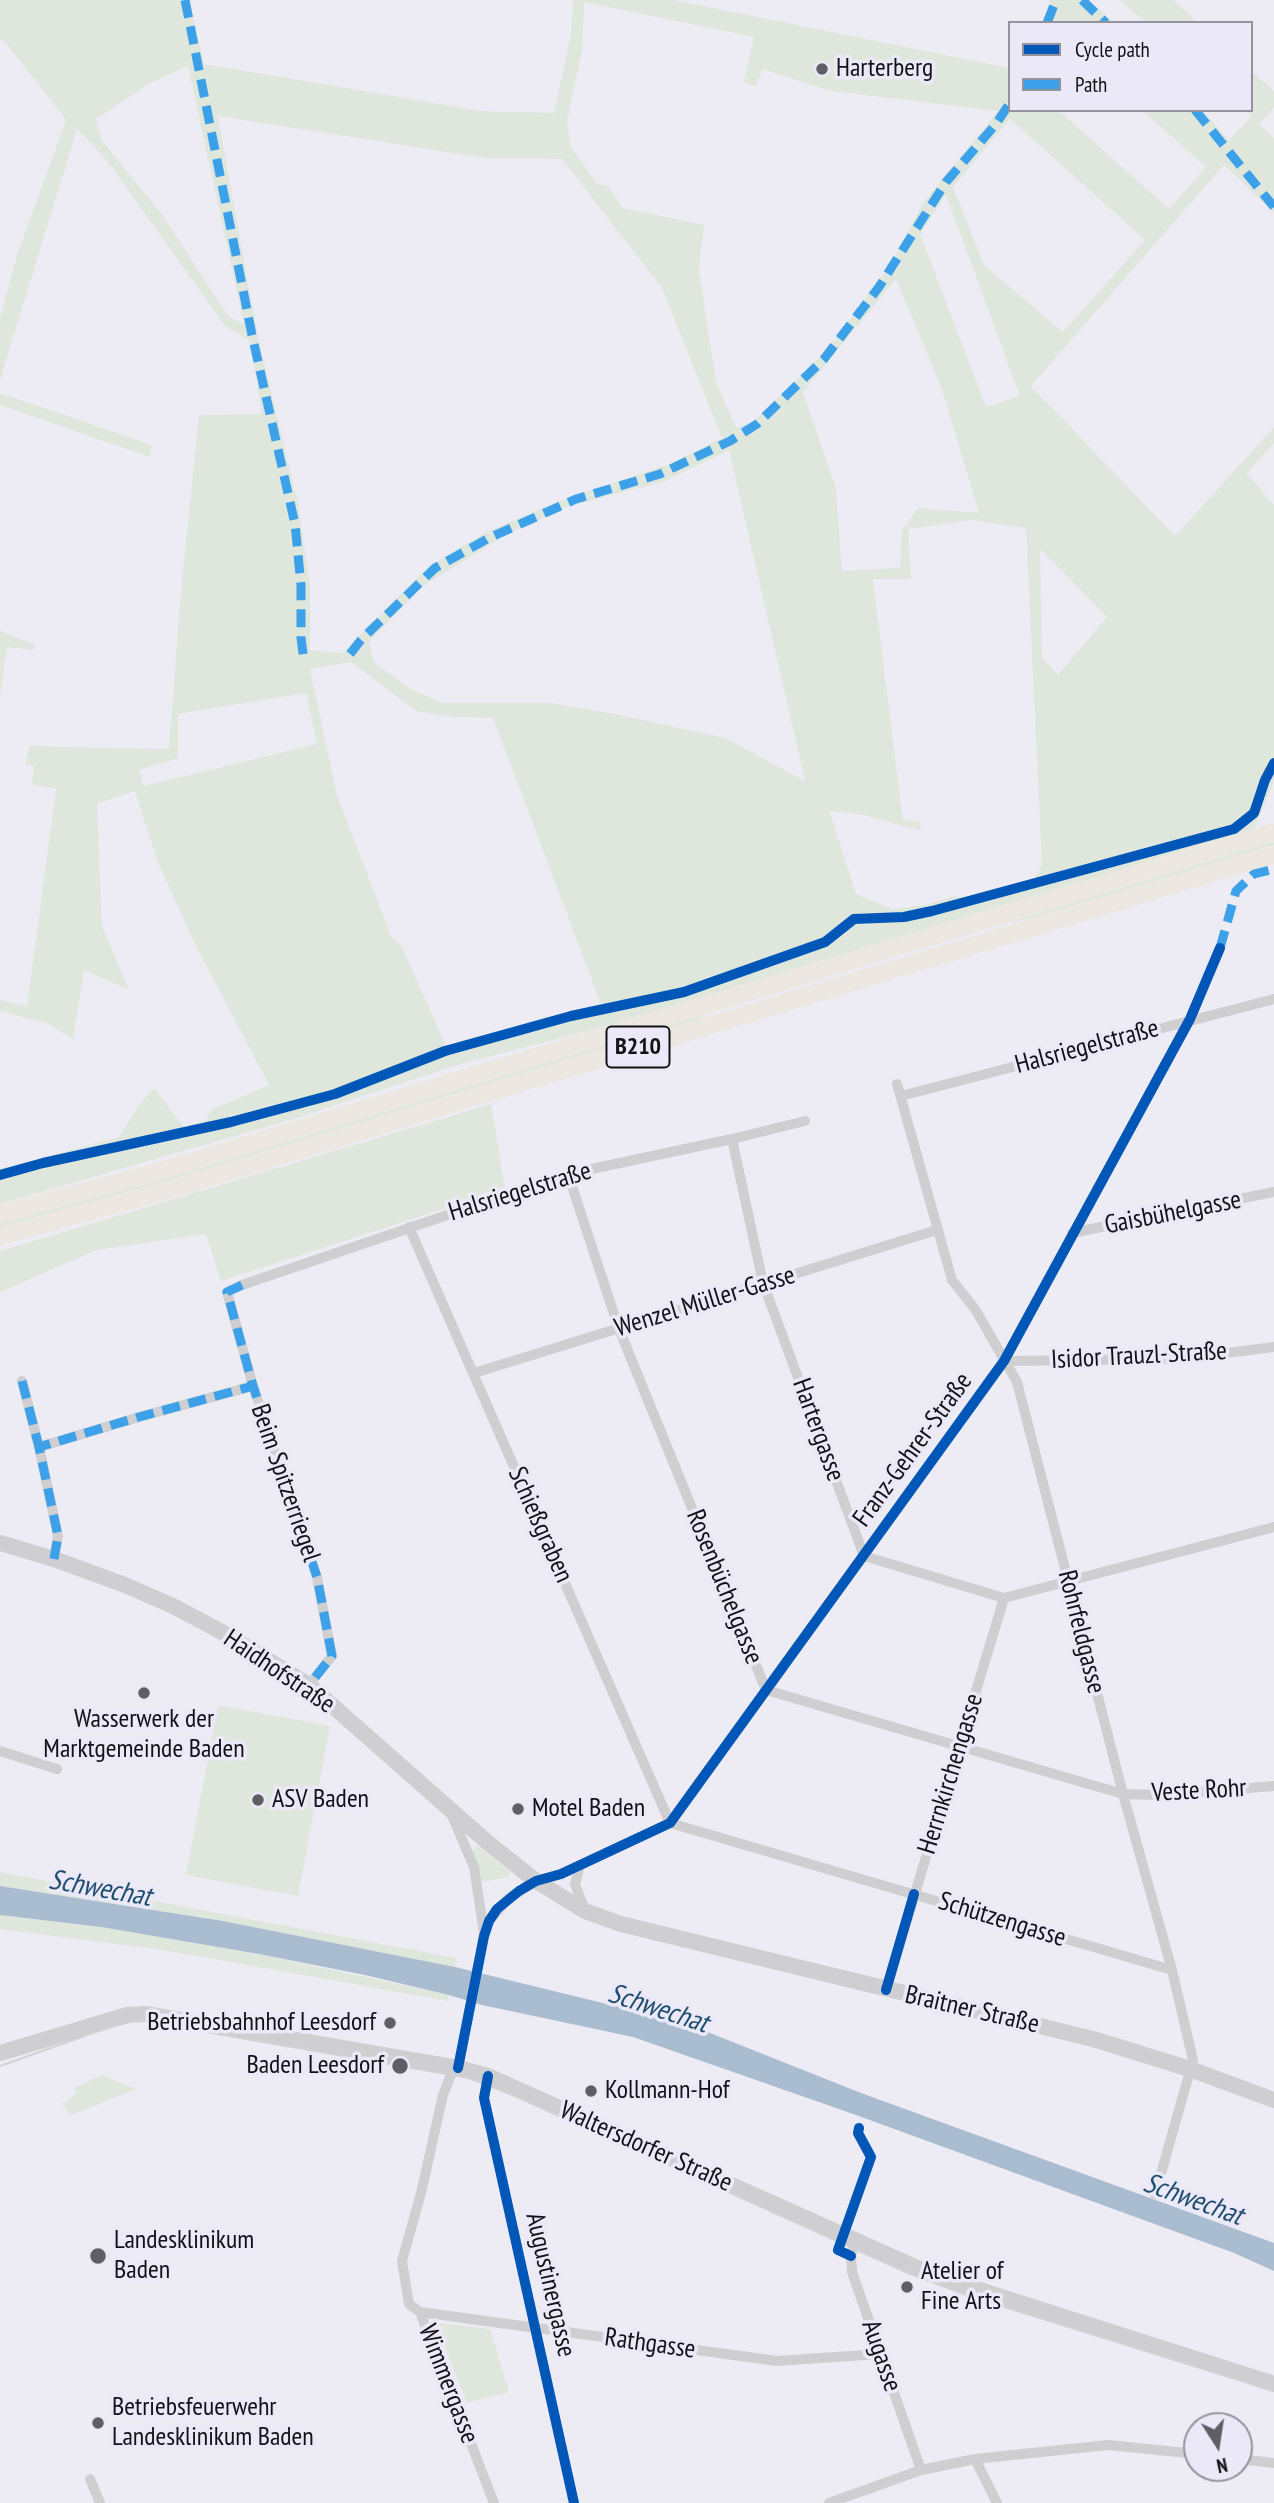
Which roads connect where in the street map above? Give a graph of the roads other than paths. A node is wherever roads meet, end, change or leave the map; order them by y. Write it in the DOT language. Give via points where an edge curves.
graph roads {
  1 [pos="1274,832"];
  2 [pos="1274,854"];
  3 [pos="1220,948"];
  4 [pos="1274,999"];
  5 [pos="1190,1019"];
  6 [pos="897,1084"];
  7 [pos="901,1096"];
  8 [pos="805,1121"];
  9 [pos="732,1139"];
  10 [pos="568,1174"];
  11 [pos="1274,1192"];
  12 [pos="0,1214"];
  13 [pos="409,1227"];
  14 [pos="937,1230"];
  15 [pos="1073,1233"];
  16 [pos="0,1236"];
  17 [pos="763,1283"];
  18 [pos="242,1285"];
  19 [pos="619,1329"];
  20 [pos="1274,1347"];
  21 [pos="1004,1361"];
  22 [pos="474,1373"];
  23 [pos="22,1381"];
  24 [pos="253,1386"];
  25 [pos="38,1447"];
  26 [pos="1274,1527"];
  27 [pos="0,1543"];
  28 [pos="864,1556"];
  29 [pos="54,1559"];
  30 [pos="1069,1582"];
  31 [pos="1004,1598"];
  32 [pos="309,1685"];
  33 [pos="766,1690"];
  34 [pos="960,1748"];
  35 [pos="0,1751"];
  36 [pos="57,1769"];
  37 [pos="1274,1786"];
  38 [pos="1123,1794"];
  39 [pos="447,1806"];
  40 [pos="670,1823"];
  41 [pos="580,1865"];
  42 [pos="536,1881"];
  43 [pos="914,1894"];
  44 [pos="585,1910"];
  45 [pos="484,1936"];
  46 [pos="1172,1970"];
  47 [pos="886,1990"];
  48 [pos="0,2053"];
  49 [pos="458,2068"];
  50 [pos="1190,2068"];
  51 [pos="488,2076"];
  52 [pos="1274,2100"];
  53 [pos="1155,2195"];
  54 [pos="855,2241"];
  55 [pos="420,2312"];
  56 [pos="537,2328"];
  57 [pos="880,2354"];
  58 [pos="1274,2384"];
  59 [pos="1183,2453"];
  60 [pos="975,2459"];
  61 [pos="1253,2461"];
  62 [pos="1274,2463"];
  63 [pos="921,2470"];
  64 [pos="90,2479"];
  65 [pos="100,2503"];
  66 [pos="494,2503"];
  67 [pos="574,2503"];
  68 [pos="829,2503"];
  69 [pos="997,2503"];
  1 -- 12 [label="main road, B210" via="186,1163"];
  2 -- 16 [label="main road, B210" via="168,1190"];
  3 -- 5 [label="street, Franz-Gehrer-Straße"];
  4 -- 5 [label="street, Halsriegelstraße"];
  5 -- 7 [label="street, Halsriegelstraße"];
  5 -- 15 [label="street, Franz-Gehrer-Straße"];
  6 -- 7 [label="street, Rohrfeldgasse"];
  7 -- 14 [label="street, Rohrfeldgasse"];
  8 -- 9 [label="street, Halsriegelstraße"];
  9 -- 10 [label="street, Halsriegelstraße"];
  9 -- 17 [label="street, Hartergasse"];
  10 -- 13 [label="street, Halsriegelstraße"];
  10 -- 19 [label="street, Rosenbüchelgasse"];
  11 -- 15 [label="street, Gaisbühelgasse"];
  13 -- 18 [label="street, Halsriegelstraße"];
  13 -- 22 [label="street, Schießgraben"];
  14 -- 17 [label="street, Wenzel Müller-Gasse"];
  14 -- 21 [label="street, Rohrfeldgasse" via="952,1280 975,1309"];
  15 -- 21 [label="street, Franz-Gehrer-Straße"];
  17 -- 19 [label="street, Wenzel Müller-Gasse"];
  17 -- 28 [label="street, Hartergasse"];
  18 -- 24 [label="street, Beim Spitzerriegel" via="227,1292"];
  19 -- 22 [label="street, Wenzel Müller-Gasse"];
  19 -- 33 [label="street, Rosenbüchelgasse"];
  20 -- 21 [label="street, Isidor Trauzl-Straße" via="1180,1359"];
  21 -- 28 [label="street, Franz-Gehrer-Straße"];
  21 -- 30 [label="street, Rohrfeldgasse" via="1017,1382"];
  22 -- 40 [label="street, Schießgraben"];
  23 -- 25 [label="street"];
  24 -- 25 [label="street"];
  24 -- 32 [label="street, Beim Spitzerriegel" via="317,1577 332,1656"];
  25 -- 29 [label="street" via="58,1536"];
  26 -- 30 [label="street"];
  27 -- 29 [label="main road, Haidhofstraße"];
  28 -- 31 [label="street"];
  28 -- 33 [label="street, Franz-Gehrer-Straße"];
  29 -- 32 [label="main road, Haidhofstraße" via="173,1606"];
  30 -- 31 [label="street"];
  30 -- 38 [label="street, Rohrfeldgasse"];
  31 -- 34 [label="street, Herrnkirchengasse"];
  32 -- 39 [label="main road, Haidhofstraße"];
  33 -- 34 [label="street, Rosenbüchelgasse"];
  33 -- 40 [label="street, Franz-Gehrer-Straße"];
  34 -- 38 [label="street, Rosenbüchelgasse"];
  34 -- 43 [label="street, Herrnkirchengasse"];
  35 -- 36 [label="street"];
  37 -- 38 [label="street, Veste Rohr"];
  38 -- 46 [label="street, Rohrfeldgasse"];
  39 -- 42 [label="main road, Braitner Straße"];
  39 -- 45 [label="street, Haidhofstraße" via="474,1867"];
  40 -- 41 [label="street, Franz-Gehrer-Straße"];
  40 -- 43 [label="street, Schützengasse"];
  41 -- 42 [label="street, Franz-Gehrer-Straße"];
  41 -- 44 [label="street" via="575,1884"];
  42 -- 44 [label="main road, Braitner Straße"];
  42 -- 45 [label="street, Franz-Gehrer-Straße" via="497,1909"];
  43 -- 46 [label="street, Schützengasse"];
  43 -- 47 [label="street, Herrnkirchengasse"];
  44 -- 47 [label="main road, Braitner Straße" via="621,1924"];
  45 -- 49 [label="street, Wimmergasse"];
  46 -- 50 [label="street, Rohrfeldgasse" via="1193,2060"];
  47 -- 50 [label="main road, Braitner Straße" via="1093,2039"];
  48 -- 49 [label="main road, Waltersdorfer Straße" via="127,2015 146,2014"];
  49 -- 51 [label="main road, Waltersdorfer Straße"];
  49 -- 55 [label="street, Wimmergasse" via="443,2095 402,2261 409,2304"];
  50 -- 52 [label="main road, Braitner Straße"];
  50 -- 53 [label="street, Rohrfeldgasse"];
  51 -- 54 [label="main road, Waltersdorfer Straße"];
  51 -- 56 [label="street, Augustinergasse" via="484,2098"];
  54 -- 57 [label="street, Augasse" via="852,2272"];
  54 -- 58 [label="main road, Waltersdorfer Straße" via="979,2291"];
  55 -- 56 [label="street, Rathgasse"];
  55 -- 66 [label="street, Wimmergasse"];
  56 -- 57 [label="street, Rathgasse" via="777,2361"];
  56 -- 67 [label="street, Augustinergasse"];
  57 -- 63 [label="street, Augasse"];
  59 -- 60 [label="street" via="1108,2445"];
  60 -- 63 [label="street"];
  60 -- 69 [label="street"];
  61 -- 62 [label="street"];
  63 -- 68 [label="street"];
  64 -- 65 [label="street"];
}
